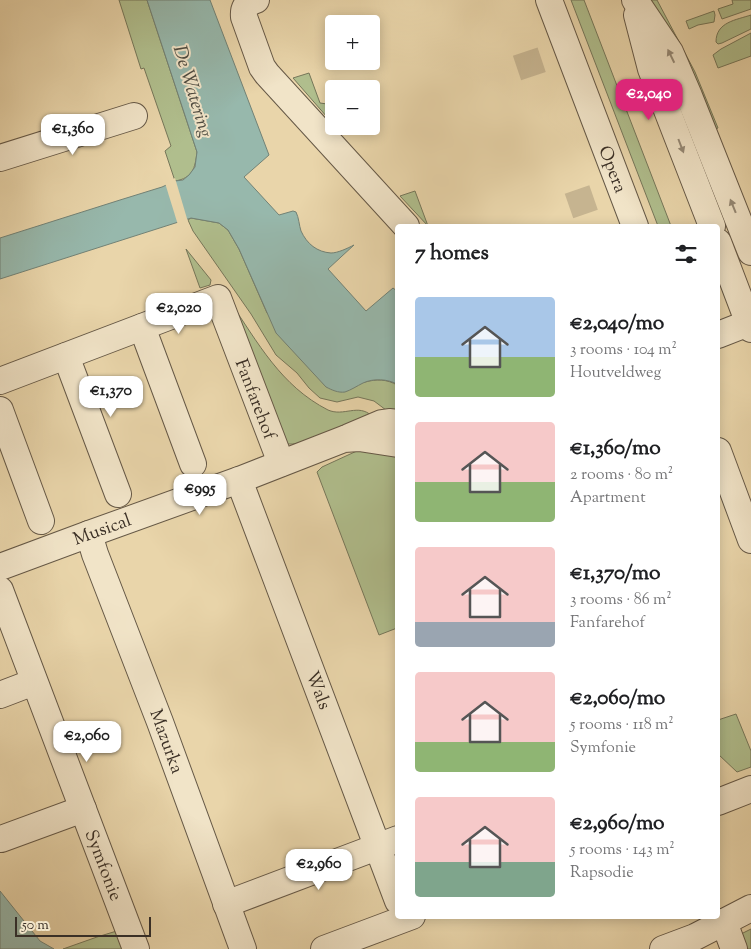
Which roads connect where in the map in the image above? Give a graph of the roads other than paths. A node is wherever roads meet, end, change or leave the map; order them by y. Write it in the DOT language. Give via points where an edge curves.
graph roads {
  1 [pos="256,0"];
  2 [pos="549,0"];
  3 [pos="634,0"];
  4 [pos="134,116"];
  5 [pos="0,158"];
  6 [pos="404,224"];
  7 [pos="634,224"];
  8 [pos="711,224"];
  9 [pos="720,247"];
  10 [pos="751,252"];
  11 [pos="750,325"];
  12 [pos="142,327"];
  13 [pos="720,334"];
  14 [pos="66,356"];
  15 [pos="0,381"];
  16 [pos="0,410"];
  17 [pos="395,423"];
  18 [pos="344,439"];
  19 [pos="395,444"];
  20 [pos="720,456"];
  21 [pos="281,463"];
  22 [pos="193,464"];
  23 [pos="239,480"];
  24 [pos="118,494"];
  25 [pos="41,521"];
  26 [pos="89,534"];
  27 [pos="751,540"];
  28 [pos="0,567"];
  29 [pos="0,590"];
  30 [pos="34,682"];
  31 [pos="0,695"];
  32 [pos="751,789"];
  33 [pos="720,801"];
  34 [pos="82,809"];
  35 [pos="1,839"];
  36 [pos="388,843"];
  37 [pos="395,874"];
  38 [pos="226,904"];
  39 [pos="751,908"];
  40 [pos="395,917"];
  41 [pos="717,933"];
  42 [pos="136,949"];
  43 [pos="244,949"];
  44 [pos="324,949"];
  45 [pos="663,949"];
  46 [pos="734,949"];
  1 -- 6 [label="street" via="246,5 243,11 262,67"];
  2 -- 7 [label="street, Opera"];
  3 -- 8 [label="street, one-way" via="651,69"];
  10 -- 3 [label="street, one-way" via="670,52"];
  4 -- 5 [label="street"];
  9 -- 11 [label="street"];
  11 -- 13 [label="street"];
  12 -- 14 [label="street, Fanfarehof"];
  12 -- 21 [label="street, Fanfarehof" via="218,298"];
  12 -- 22 [label="street"];
  14 -- 15 [label="street, Fanfarehof"];
  14 -- 24 [label="street"];
  16 -- 25 [label="street"];
  17 -- 18 [label="street, Musical" via="382,423"];
  18 -- 19 [label="street, Musical"];
  18 -- 21 [label="street, Musical"];
  20 -- 27 [label="street"];
  21 -- 23 [label="street, Musical"];
  23 -- 26 [label="street, Musical"];
  23 -- 36 [label="street, Wals"];
  26 -- 28 [label="street, Musical"];
  26 -- 38 [label="street, Mazurka"];
  29 -- 30 [label="street, Symfonie"];
  30 -- 31 [label="street"];
  30 -- 34 [label="street, Symfonie"];
  32 -- 33 [label="street"];
  34 -- 35 [label="street, Symfonie"];
  34 -- 42 [label="street, Symfonie"];
  36 -- 37 [label="street, Wals"];
  36 -- 38 [label="street"];
  38 -- 43 [label="street, Mazurka"];
  39 -- 41 [label="street"];
  40 -- 44 [label="street"];
  41 -- 45 [label="street"];
  41 -- 46 [label="street"];
}
